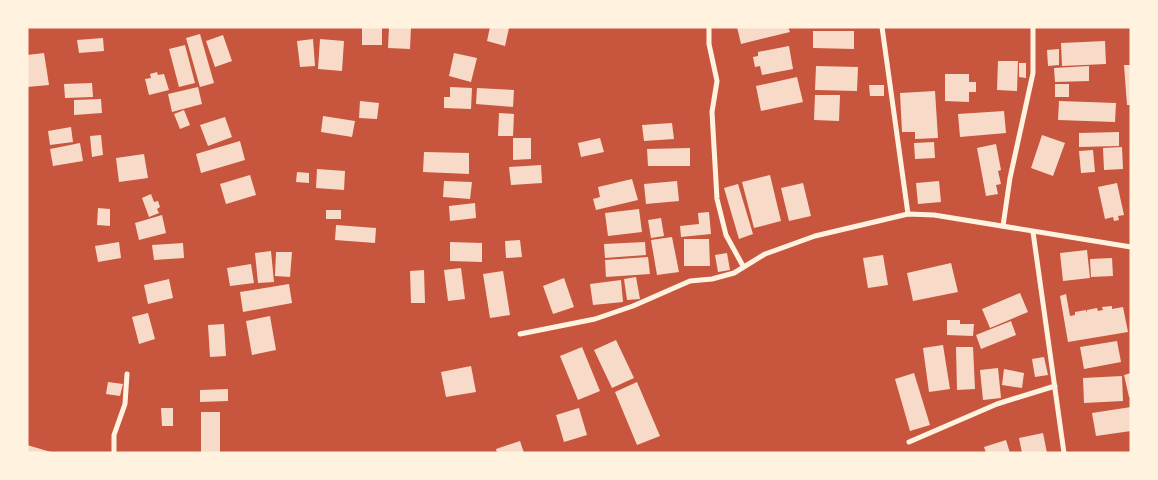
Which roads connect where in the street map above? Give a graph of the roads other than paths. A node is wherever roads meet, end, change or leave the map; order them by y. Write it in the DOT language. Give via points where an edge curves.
graph roads {
  1 [pos="709,27"];
  2 [pos="882,27"];
  3 [pos="1034,27"];
  4 [pos="908,214"];
  5 [pos="1004,226"];
  6 [pos="1034,232"];
  7 [pos="1131,247"];
  8 [pos="743,266"];
  9 [pos="520,334"];
  10 [pos="127,374"];
  11 [pos="1055,386"];
  12 [pos="909,442"];
  13 [pos="114,453"];
  14 [pos="1064,453"];
  1 -- 8 [label="street" via="717,81 712,112 717,199 726,235"];
  2 -- 4 [label="street"];
  3 -- 5 [label="street" via="1033,73"];
  4 -- 5 [label="street"];
  4 -- 8 [label="street" via="791,243"];
  5 -- 6 [label="street"];
  6 -- 7 [label="street"];
  6 -- 11 [label="street"];
  8 -- 9 [label="street" via="734,273 690,281 595,319"];
  10 -- 13 [label="street"];
  11 -- 12 [label="street" via="997,404"];
  11 -- 14 [label="street"];
}
